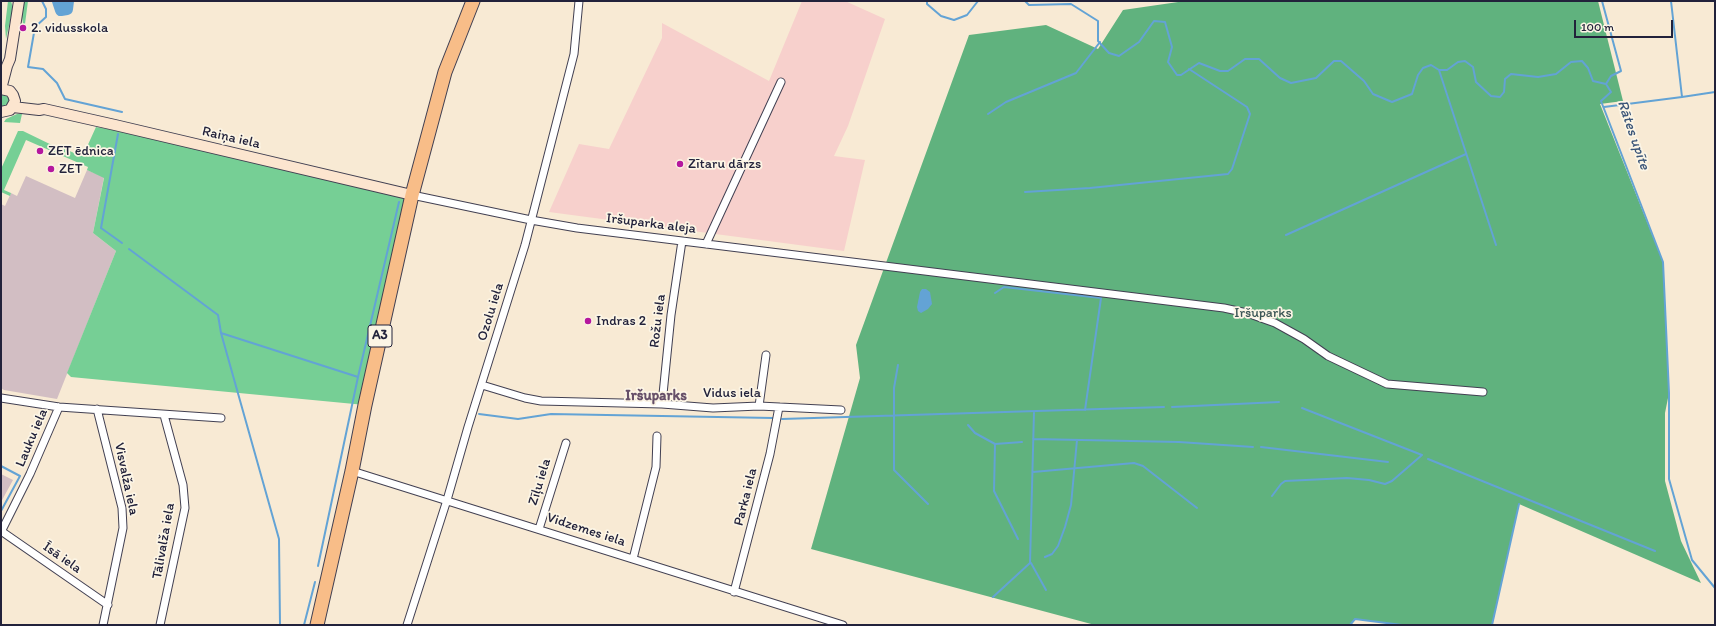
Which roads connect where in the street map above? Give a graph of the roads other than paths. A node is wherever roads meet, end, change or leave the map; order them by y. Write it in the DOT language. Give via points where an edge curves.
graph roads {
  1 [pos="19,1"];
  2 [pos="473,1"];
  3 [pos="579,1"];
  4 [pos="781,82"];
  5 [pos="8,95"];
  6 [pos="2,113"];
  7 [pos="412,195"];
  8 [pos="530,220"];
  9 [pos="682,242"];
  10 [pos="706,244"];
  11 [pos="766,355"];
  12 [pos="482,385"];
  13 [pos="1483,392"];
  14 [pos="1,398"];
  15 [pos="662,404"];
  16 [pos="759,406"];
  17 [pos="59,407"];
  18 [pos="779,407"];
  19 [pos="97,408"];
  20 [pos="840,410"];
  21 [pos="164,414"];
  22 [pos="221,418"];
  23 [pos="657,436"];
  24 [pos="566,443"];
  25 [pos="352,471"];
  26 [pos="447,500"];
  27 [pos="539,529"];
  28 [pos="1,531"];
  29 [pos="633,559"];
  30 [pos="734,592"];
  31 [pos="108,606"];
  32 [pos="103,625"];
  33 [pos="160,625"];
  34 [pos="317,625"];
  35 [pos="407,625"];
  36 [pos="843,625"];
  1 -- 5 [label="street" via="10,59 12,67"];
  2 -- 7 [label="highway, A3" via="445,72"];
  3 -- 8 [label="street, Ozolu iela" via="574,54"];
  4 -- 10 [label="street"];
  5 -- 6 [label="street" via="7,111"];
  5 -- 7 [label="street, Raiņa iela" via="39,110 44,109"];
  7 -- 8 [label="street, Iršuparka aleja"];
  7 -- 25 [label="highway, A3"];
  8 -- 9 [label="street, Iršuparka aleja"];
  8 -- 12 [label="street, Ozolu iela"];
  9 -- 10 [label="street, Iršuparka aleja"];
  9 -- 15 [label="street, Rožu iela"];
  10 -- 13 [label="street, Iršuparka aleja" via="1224,308 1275,323 1328,356 1387,384"];
  11 -- 16 [label="street"];
  12 -- 15 [label="street, Vidus iela" via="541,401"];
  12 -- 26 [label="street, Ozolu iela"];
  14 -- 17 [label="street, Lauku iela"];
  15 -- 16 [label="street, Vidus iela" via="713,408"];
  16 -- 18 [label="street, Vidus iela"];
  17 -- 19 [label="street"];
  17 -- 28 [label="street, Lauku iela" via="30,474"];
  18 -- 20 [label="street, Vidus iela"];
  18 -- 30 [label="street, Parka iela" via="770,454"];
  19 -- 21 [label="street"];
  19 -- 31 [label="street, Visvalža iela" via="122,508 123,528"];
  21 -- 22 [label="street"];
  21 -- 33 [label="street, Tālivalža iela" via="183,485 185,508"];
  23 -- 29 [label="street" via="656,467"];
  24 -- 27 [label="street, Zīļu iela"];
  25 -- 26 [label="street, Vidzemes iela"];
  25 -- 34 [label="highway, A3"];
  26 -- 27 [label="street, Vidzemes iela"];
  26 -- 35 [label="street, Ozolu iela"];
  27 -- 29 [label="street, Vidzemes iela"];
  28 -- 31 [label="street, Īsā iela"];
  29 -- 30 [label="street, Vidzemes iela"];
  30 -- 36 [label="street, Vidzemes iela"];
  31 -- 32 [label="street, Visvalža iela"];
}
